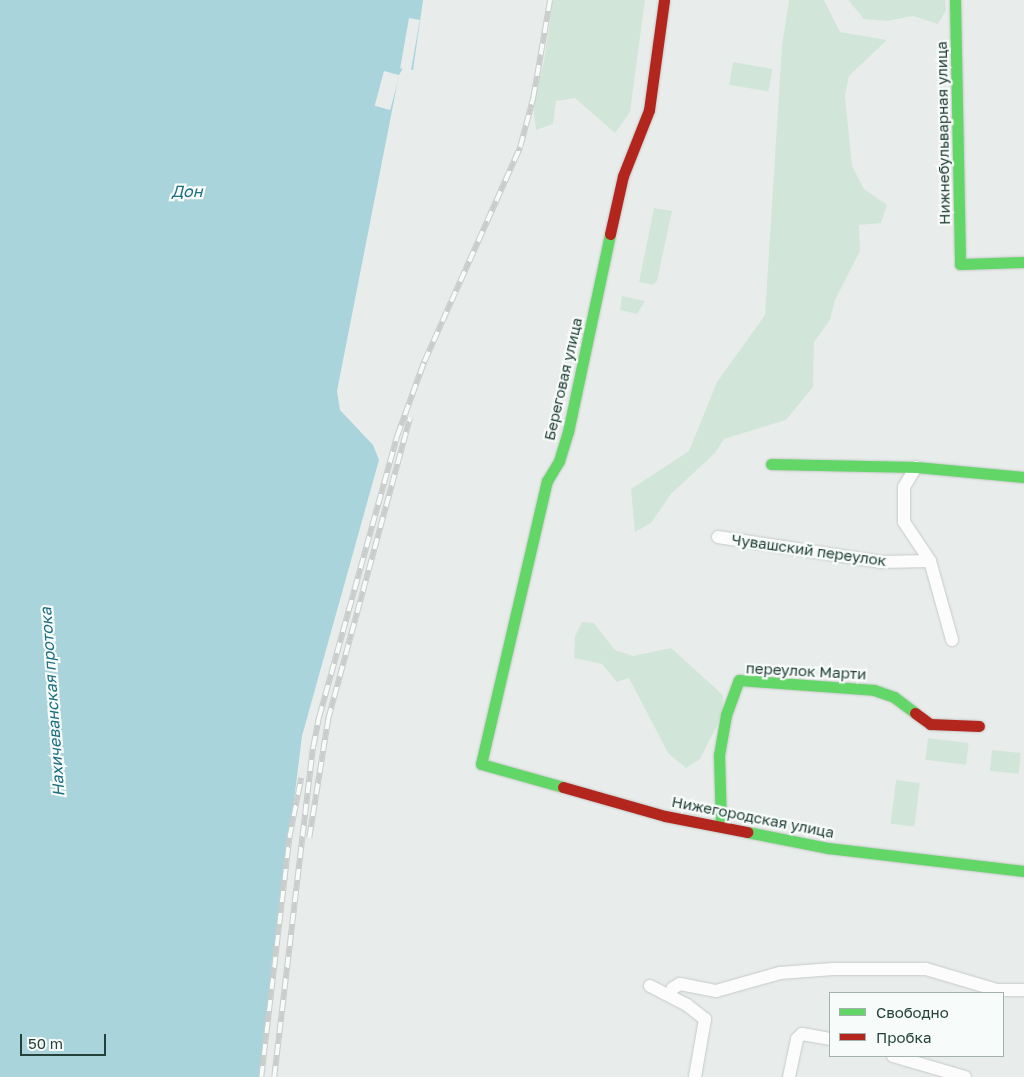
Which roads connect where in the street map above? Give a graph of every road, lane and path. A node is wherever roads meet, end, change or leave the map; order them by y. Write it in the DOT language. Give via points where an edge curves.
graph roads {
  1 [pos="664,0"];
  2 [pos="955,0"];
  3 [pos="1024,262"];
  4 [pos="771,464"];
  5 [pos="916,466"];
  6 [pos="1024,477"];
  7 [pos="718,537"];
  8 [pos="930,561"];
  9 [pos="952,640"];
  10 [pos="979,726"];
  11 [pos="481,764"];
  12 [pos="721,826"];
  13 [pos="1024,871"];
  14 [pos="650,986"];
  15 [pos="1024,990"];
  16 [pos="669,995"];
  17 [pos="829,1039"];
  18 [pos="896,1057"];
  19 [pos="695,1077"];
  20 [pos="789,1077"];
  21 [pos="965,1077"];
  1 -- 11 [label="street, Береговая улица" via="649,110 623,176 568,432 559,461 547,481"];
  2 -- 3 [label="street, Нижнебульварная улица" via="960,264"];
  4 -- 5 [label="street"];
  5 -- 6 [label="street"];
  5 -- 8 [label="street" via="904,486 904,522"];
  7 -- 8 [label="street, Чувашский переулок" via="881,562"];
  8 -- 9 [label="street"];
  10 -- 12 [label="street, переулок Марти" via="930,724 894,697 874,690 739,680 726,715 719,755"];
  11 -- 12 [label="street, Нижегородская улица" via="665,816"];
  12 -- 13 [label="street, Нижегородская улица" via="828,848"];
  14 -- 16 [label="street"];
  15 -- 16 [label="street" via="997,990 926,970 843,968 780,973 716,991 680,984"];
  16 -- 19 [label="street" via="705,1020"];
  17 -- 20 [label="street" via="802,1034 797,1039"];
  18 -- 21 [label="street"];
}
